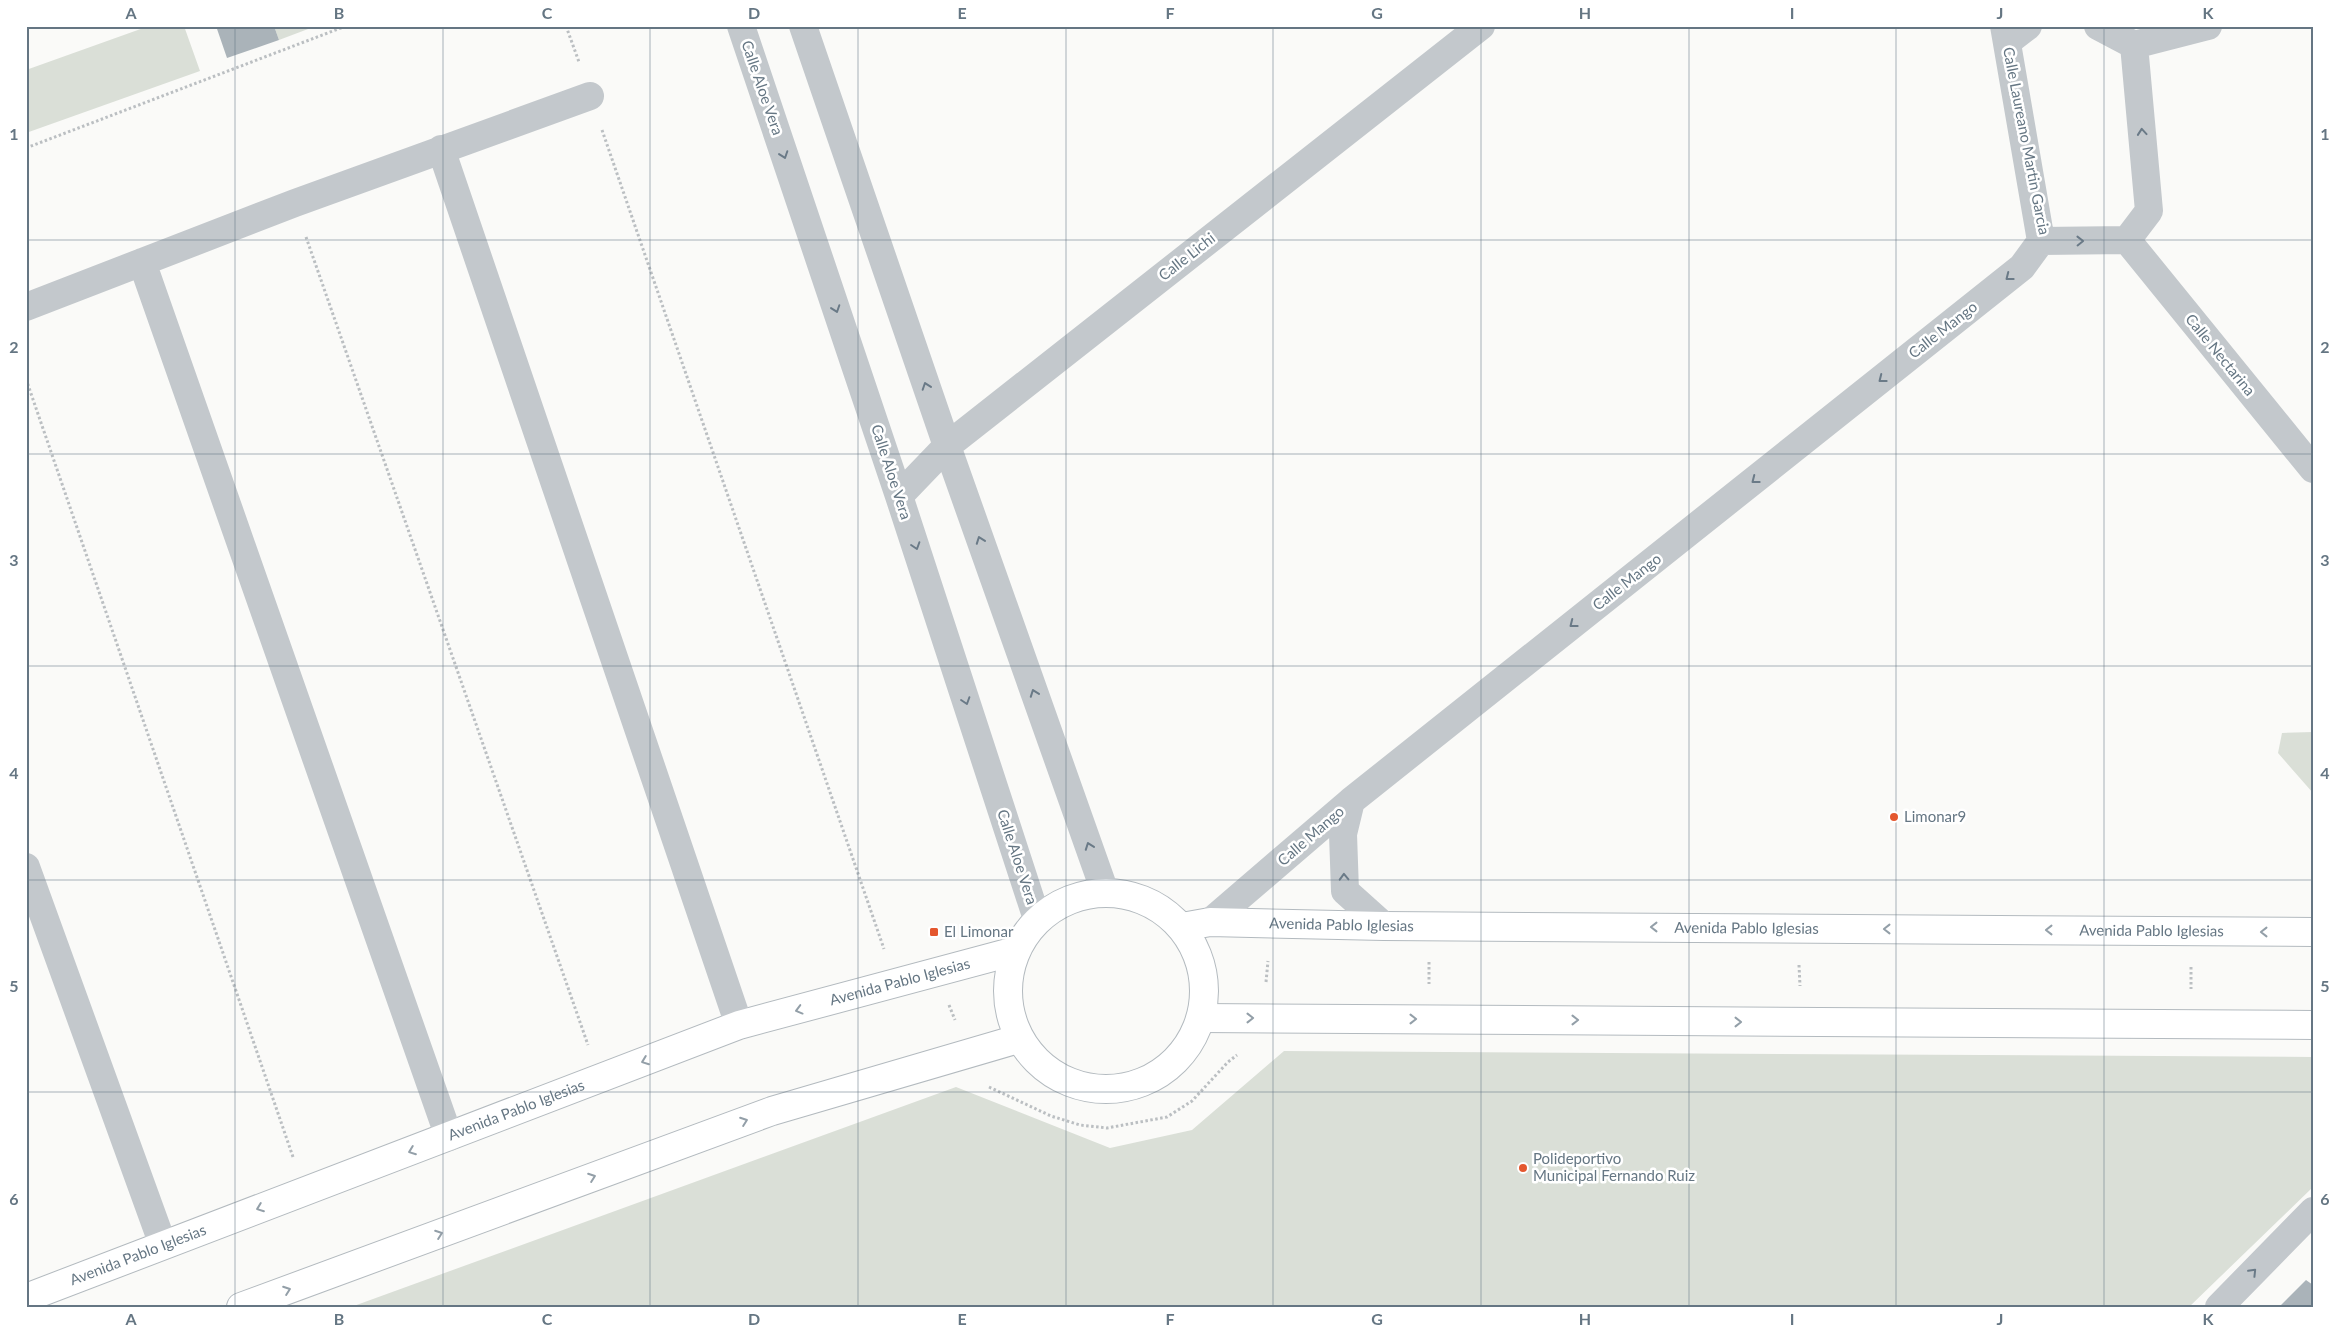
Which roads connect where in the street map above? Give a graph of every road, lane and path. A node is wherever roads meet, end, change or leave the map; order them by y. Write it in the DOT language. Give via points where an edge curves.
graph roads {
  1 [pos="346,26"];
  2 [pos="566,26"];
  3 [pos="741,26"];
  4 [pos="803,26"];
  5 [pos="2098,26"];
  6 [pos="2208,26"];
  7 [pos="1467,30"];
  8 [pos="2013,31"];
  9 [pos="2134,45"];
  10 [pos="590,96"];
  11 [pos="26,148"];
  12 [pos="441,149"];
  13 [pos="295,203"];
  14 [pos="2127,240"];
  15 [pos="2041,241"];
  16 [pos="142,262"];
  17 [pos="26,307"];
  18 [pos="26,379"];
  19 [pos="947,446"];
  20 [pos="2313,469"];
  21 [pos="899,496"];
  22 [pos="1351,801"];
  23 [pos="26,867"];
  24 [pos="1105,892"];
  25 [pos="1037,919"];
  26 [pos="1210,922"];
  27 [pos="1384,926"];
  28 [pos="1428,926"];
  29 [pos="1182,927"];
  30 [pos="1798,928"];
  31 [pos="2191,931"];
  32 [pos="2313,932"];
  33 [pos="1015,951"];
  34 [pos="896,985"];
  35 [pos="1201,1018"];
  36 [pos="1430,1019"];
  37 [pos="1800,1022"];
  38 [pos="2192,1024"];
  39 [pos="2313,1025"];
  40 [pos="739,1026"];
  41 [pos="1018,1039"];
  42 [pos="600,1079"];
  43 [pos="449,1137"];
  44 [pos="305,1191"];
  45 [pos="2313,1211"];
  46 [pos="163,1246"];
  47 [pos="26,1298"];
  48 [pos="241,1307"];
  49 [pos="2219,1307"];
  1 -- 11 [label="path"];
  2 -- 10 [label="path"];
  3 -- 21 [label="street, Calle Aloe Vera, one-way"];
  19 -- 4 [label="street, one-way"];
  5 -- 9 [label="street"];
  6 -- 9 [label="street"];
  7 -- 19 [label="street, Calle Lichi"];
  8 -- 15 [label="street, Calle Laureano Martin Garcia"];
  14 -- 9 [label="street, one-way" via="2149,211"];
  10 -- 12 [label="street"];
  10 -- 34 [label="path"];
  12 -- 13 [label="street"];
  12 -- 40 [label="street"];
  13 -- 16 [label="street"];
  13 -- 42 [label="path"];
  15 -- 14 [label="street, Calle Laureano Martin Garcia, one-way"];
  14 -- 20 [label="street, Calle Nectarina"];
  15 -- 22 [label="street, Calle Mango, one-way" via="2022,267"];
  16 -- 17 [label="street"];
  16 -- 43 [label="street"];
  18 -- 44 [label="path"];
  19 -- 21 [label="street, Calle Lichi"];
  24 -- 19 [label="street, one-way"];
  21 -- 25 [label="street, Calle Aloe Vera, one-way"];
  22 -- 26 [label="street, Calle Mango"];
  27 -- 22 [label="street, one-way" via="1345,891 1343,834"];
  23 -- 46 [label="street"];
  24 -- 25 [label="street" via="1068,899"];
  24 -- 29 [label="street" via="1148,901"];
  25 -- 33 [label="street"];
  26 -- 27 [label="street, Avenida Pablo Iglesias"];
  26 -- 29 [label="street, Avenida Pablo Iglesias"];
  27 -- 28 [label="street, Avenida Pablo Iglesias"];
  30 -- 28 [label="street, Avenida Pablo Iglesias, one-way"];
  28 -- 36 [label="path"];
  29 -- 35 [label="street" via="1203,970"];
  31 -- 30 [label="street, Avenida Pablo Iglesias, one-way"];
  30 -- 37 [label="path"];
  32 -- 31 [label="street, Avenida Pablo Iglesias, one-way"];
  31 -- 38 [label="path"];
  33 -- 34 [label="street, Avenida Pablo Iglesias"];
  33 -- 41 [label="street" via="1006,995"];
  34 -- 40 [label="street, Avenida Pablo Iglesias, one-way"];
  35 -- 36 [label="street, one-way"];
  35 -- 41 [label="street" via="1184,1053 1154,1078 1117,1090 1078,1087 1044,1068"];
  36 -- 37 [label="street, one-way"];
  37 -- 38 [label="street"];
  38 -- 39 [label="street"];
  40 -- 42 [label="street, Avenida Pablo Iglesias, one-way"];
  48 -- 41 [label="street, one-way" via="772,1111"];
  42 -- 43 [label="street, Avenida Pablo Iglesias"];
  43 -- 44 [label="street, Avenida Pablo Iglesias, one-way"];
  44 -- 46 [label="street, Avenida Pablo Iglesias, one-way"];
  49 -- 45 [label="street, one-way"];
  46 -- 47 [label="street, Avenida Pablo Iglesias"];
}
